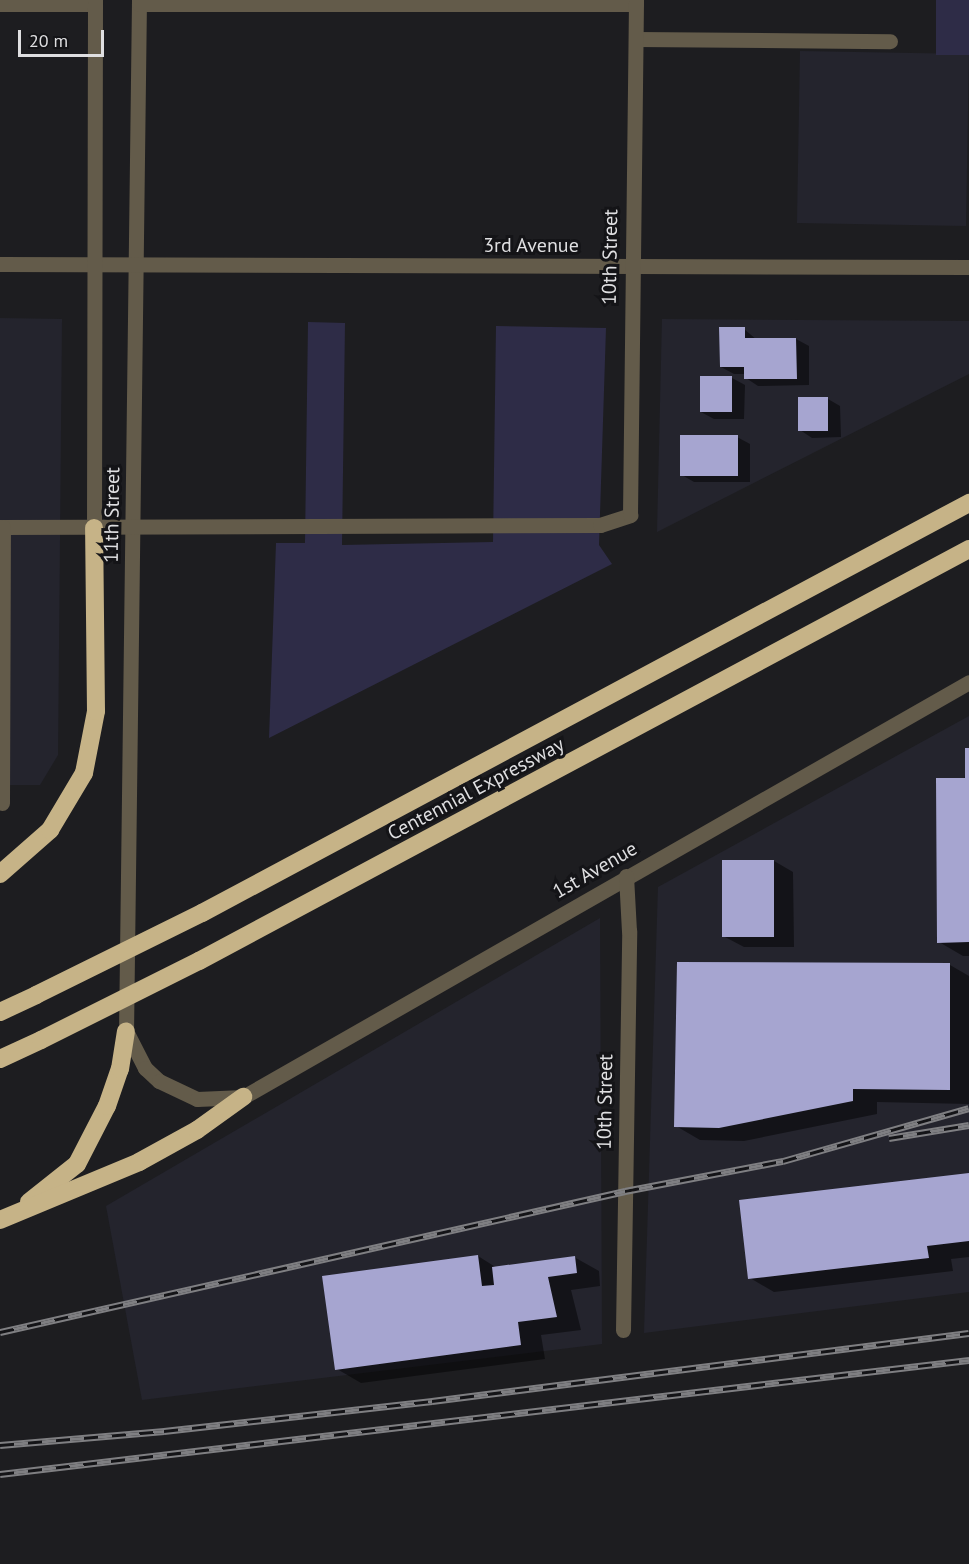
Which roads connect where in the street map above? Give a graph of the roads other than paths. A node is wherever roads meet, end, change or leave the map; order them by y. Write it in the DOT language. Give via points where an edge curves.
graph roads {
  1 [pos="95,2"];
  2 [pos="139,2"];
  3 [pos="636,2"];
  4 [pos="0,4"];
  5 [pos="636,39"];
  6 [pos="890,41"];
  7 [pos="0,264"];
  8 [pos="92,264"];
  9 [pos="136,264"];
  10 [pos="630,266"];
  11 [pos="969,267"];
  12 [pos="969,503"];
  13 [pos="2,527"];
  14 [pos="133,527"];
  15 [pos="94,528"];
  16 [pos="969,549"];
  17 [pos="969,682"];
  18 [pos="1,803"];
  19 [pos="17,803"];
  20 [pos="0,874"];
  21 [pos="626,876"];
  22 [pos="0,1012"];
  23 [pos="126,1031"];
  24 [pos="0,1059"];
  25 [pos="243,1097"];
  26 [pos="7,1217"];
  27 [pos="623,1330"];
  1 -- 4 [label="street"];
  1 -- 8 [label="street, 11th Street"];
  2 -- 3 [label="street"];
  2 -- 9 [label="street, 11th Street"];
  3 -- 5 [label="street, 10th Street"];
  5 -- 6 [label="street"];
  5 -- 10 [label="street, 10th Street"];
  7 -- 8 [label="street, 3rd Avenue"];
  8 -- 9 [label="street, 3rd Avenue"];
  8 -- 15 [label="street, 11th Street"];
  9 -- 10 [label="street, 3rd Avenue"];
  9 -- 14 [label="street, 11th Street"];
  10 -- 11 [label="street, 3rd Avenue"];
  10 -- 14 [label="street, 10th Street" via="630,515 600,525"];
  12 -- 22 [label="highway, Centennial Expressway, bridge" via="202,913"];
  13 -- 15 [label="street"];
  13 -- 18 [label="street"];
  14 -- 15 [label="street"];
  14 -- 23 [label="street, 11th Street"];
  15 -- 20 [label="highway" via="93,741 70,802 50,830"];
  16 -- 24 [label="highway, Centennial Expressway, bridge" via="199,961"];
  17 -- 21 [label="street, 1st Avenue"];
  18 -- 19 [label="street"];
  21 -- 25 [label="street, 1st Avenue"];
  21 -- 27 [label="street, 10th Street" via="630,931"];
  23 -- 25 [label="street" via="145,1068 177,1091 213,1100"];
  23 -- 26 [label="highway" via="120,1069 107,1106 77,1164"];
  25 -- 26 [label="highway" via="197,1130 139,1162"];
}
